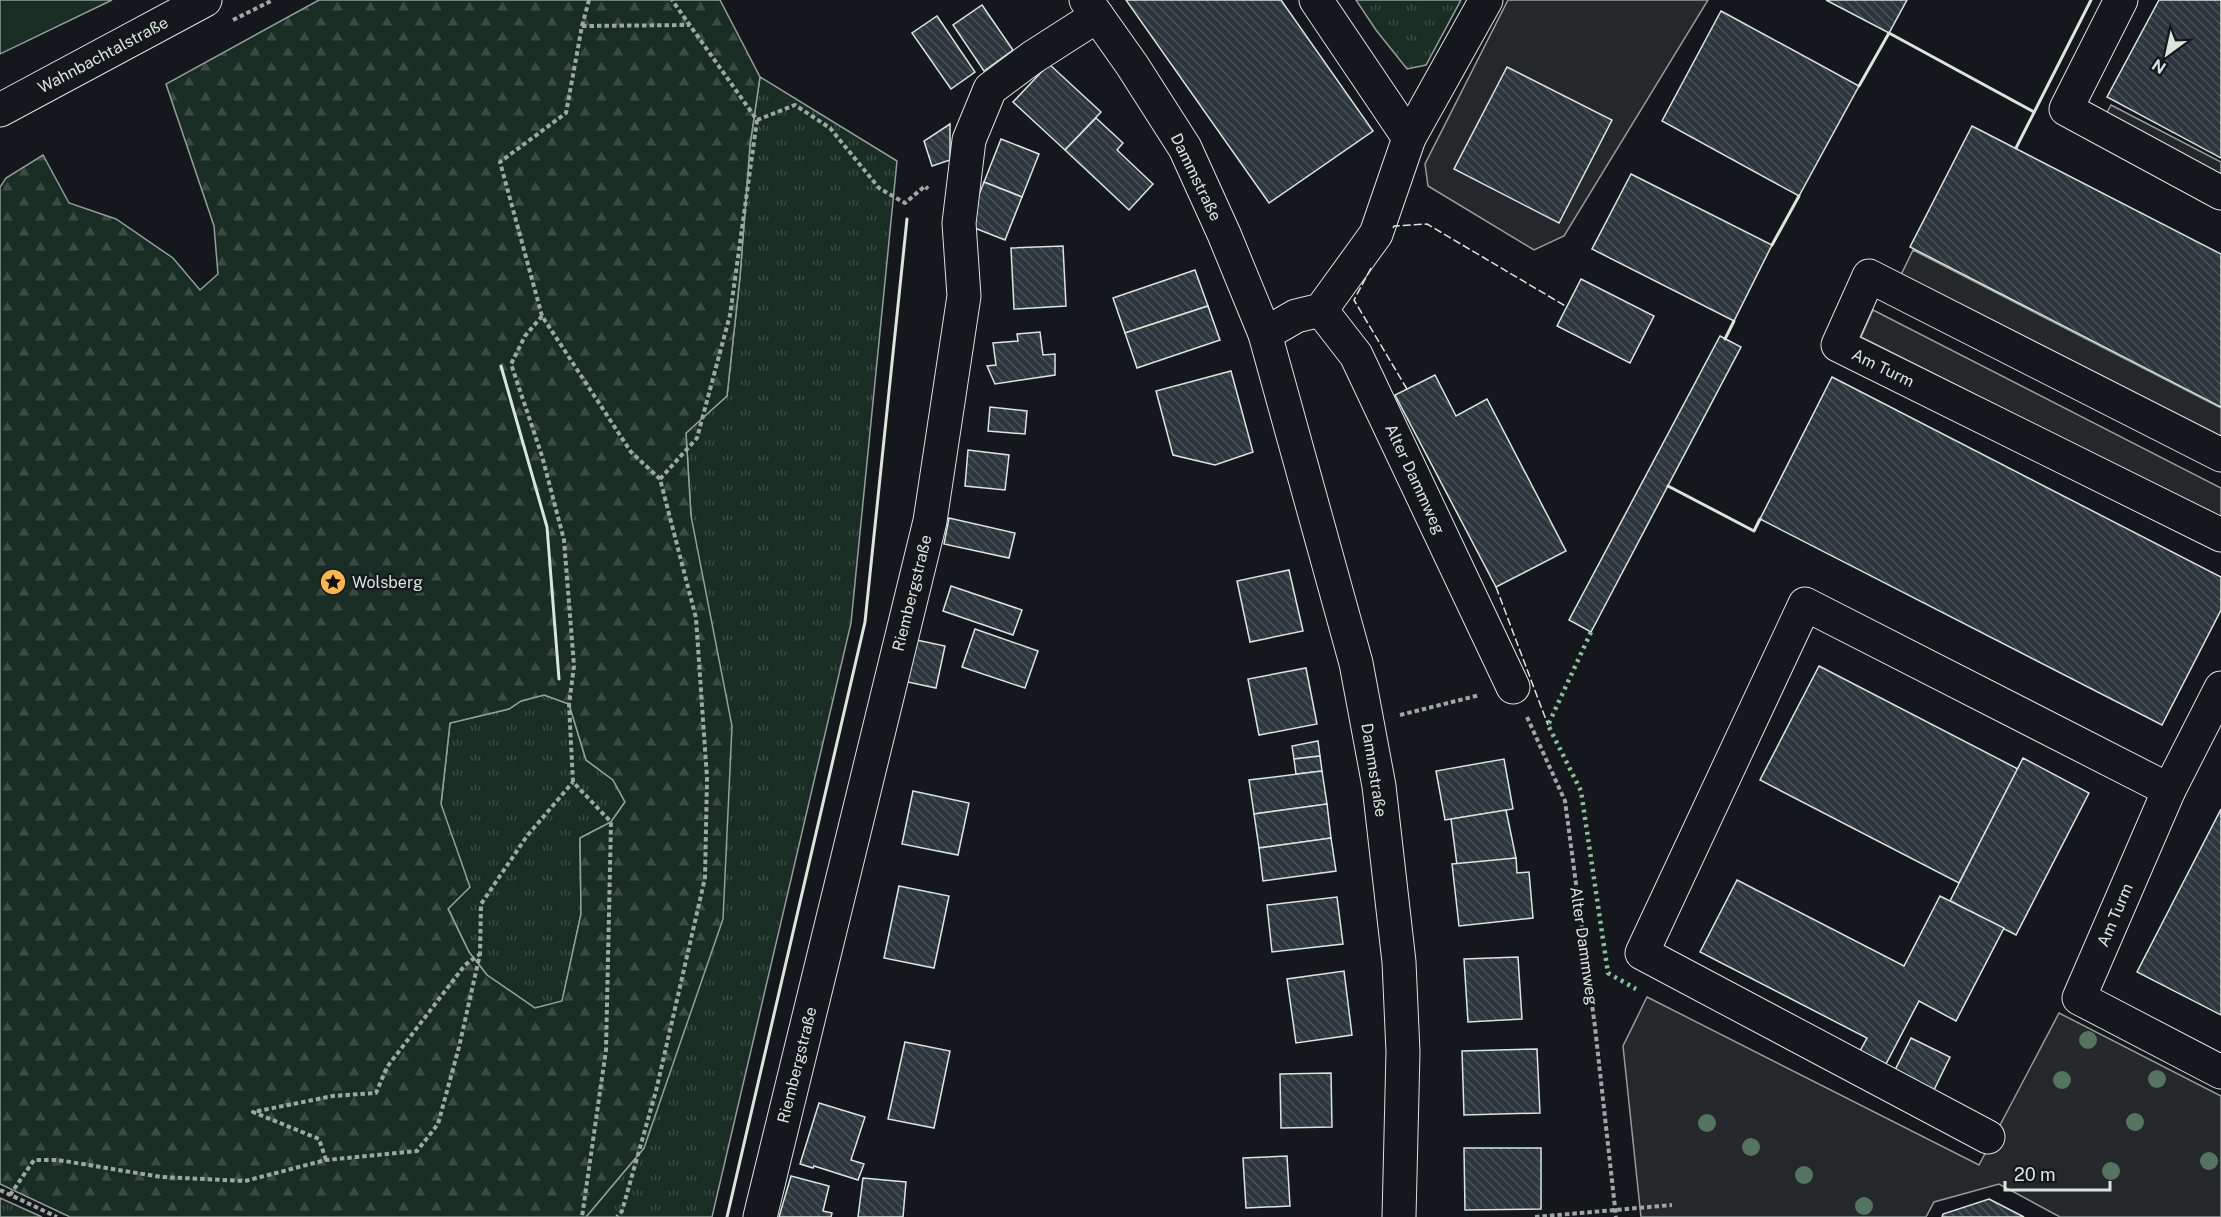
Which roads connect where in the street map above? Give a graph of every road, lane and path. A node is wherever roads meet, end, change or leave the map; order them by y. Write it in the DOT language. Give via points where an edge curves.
graph roads {
  1 [pos="205,0"];
  2 [pos="590,0"];
  3 [pos="672,0"];
  4 [pos="1316,0"];
  5 [pos="1486,0"];
  6 [pos="2121,0"];
  7 [pos="1091,8"];
  8 [pos="690,25"];
  9 [pos="582,26"];
  10 [pos="0,110"];
  11 [pos="757,120"];
  12 [pos="1409,138"];
  13 [pos="2221,193"];
  14 [pos="959,223"];
  15 [pos="1321,310"];
  16 [pos="542,316"];
  17 [pos="1266,334"];
  18 [pos="2221,455"];
  19 [pos="660,479"];
  20 [pos="2221,535"];
  21 [pos="1513,687"];
  22 [pos="2221,688"];
  23 [pos="1367,724"];
  24 [pos="573,782"];
  25 [pos="2169,790"];
  26 [pos="480,954"];
  27 [pos="2221,1072"];
  28 [pos="1988,1137"];
  29 [pos="326,1160"];
  30 [pos="0,1191"];
  31 [pos="10,1195"];
  32 [pos="1672,1205"];
  33 [pos="1616,1210"];
  34 [pos="57,1217"];
  35 [pos="582,1217"];
  36 [pos="617,1217"];
  37 [pos="760,1217"];
  38 [pos="1399,1217"];
  39 [pos="1535,1217"];
  40 [pos="1616,1217"];
  1 -- 10 [label="street, Wahnbachtalstraße"];
  2 -- 9 [label="path"];
  3 -- 8 [label="path"];
  4 -- 12 [label="street"];
  5 -- 12 [label="street"];
  6 -- 13 [label="street" via="2066,109"];
  7 -- 14 [label="street, Riembergstraße" via="990,89 969,140"];
  7 -- 17 [label="street, Dammstraße" via="1185,148"];
  8 -- 9 [label="path"];
  8 -- 11 [label="path"];
  9 -- 16 [label="path" via="566,113 500,162"];
  11 -- 14 [label="path" via="795,105 830,128 879,188 905,203 925,186"];
  11 -- 19 [label="path" via="730,315 697,438"];
  12 -- 15 [label="street" via="1376,234"];
  14 -- 37 [label="street, Riembergstraße" via="964,296 930,521"];
  15 -- 17 [label="street" via="1296,316"];
  15 -- 21 [label="street, Alter Dammweg" via="1356,355"];
  16 -- 19 [label="path" via="632,452"];
  16 -- 24 [label="path" via="525,336 511,364 542,456 564,540 574,666 569,704"];
  17 -- 23 [label="street, Dammstraße" via="1356,663"];
  18 -- 20 [label="street, Am Turm" via="1869,276 1838,345"];
  19 -- 36 [label="path" via="696,618 707,778 705,878 656,1091 622,1211"];
  21 -- 23 [label="path"];
  21 -- 33 [label="path, Alter Dammweg" via="1565,801"];
  22 -- 25 [label="street, Am Turm"];
  23 -- 38 [label="street, Dammstraße" via="1379,786 1400,962 1403,1052"];
  24 -- 26 [label="path" via="527,836 481,904"];
  24 -- 35 [label="path" via="611,822 606,1050"];
  25 -- 27 [label="street, Am Turm" via="2079,998"];
  25 -- 28 [label="street" via="1804,604 1642,953"];
  26 -- 29 [label="path" via="438,1124 417,1150"];
  26 -- 29 [label="path" via="465,964 387,1067 376,1093 333,1096 253,1112 319,1139"];
  29 -- 31 [label="path" via="245,1181 161,1177 58,1160 34,1160"];
  30 -- 31 [label="path"];
  31 -- 34 [label="path"];
  32 -- 33 [label="path"];
  33 -- 39 [label="path"];
  33 -- 40 [label="path, Alter Dammweg"];
}
